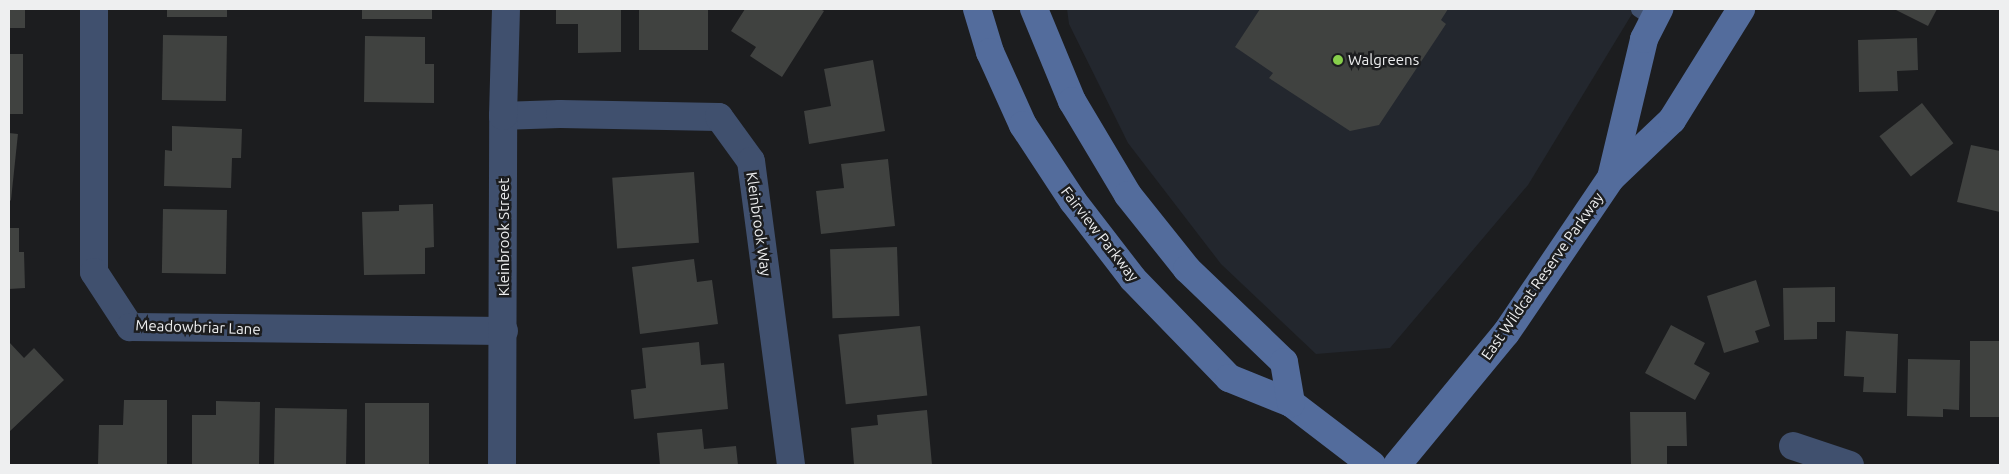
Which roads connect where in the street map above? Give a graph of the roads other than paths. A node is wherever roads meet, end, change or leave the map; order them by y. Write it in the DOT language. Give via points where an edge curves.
graph roads {
  1 [pos="94,9"];
  2 [pos="506,9"];
  3 [pos="977,9"];
  4 [pos="1034,9"];
  5 [pos="1740,9"];
  6 [pos="1650,12"];
  7 [pos="503,116"];
  8 [pos="1610,178"];
  9 [pos="504,331"];
  10 [pos="1291,403"];
  11 [pos="1793,446"];
  12 [pos="502,465"];
  13 [pos="791,465"];
  14 [pos="1372,465"];
  15 [pos="1397,465"];
  16 [pos="1850,465"];
  1 -- 9 [label="street, Meadowbriar Lane" via="94,272 130,327"];
  2 -- 7 [label="street, Kleinbrook Street"];
  3 -- 10 [label="main road, Fairview Parkway" via="990,52 1023,124 1073,201 1133,279 1229,378"];
  4 -- 10 [label="main road" via="1072,101 1128,195 1187,269 1284,362"];
  5 -- 8 [label="main road, East Wildcat Reserve Parkway" via="1672,120"];
  6 -- 8 [label="main road, East Wildcat Reserve Parkway"];
  7 -- 9 [label="street, Kleinbrook Street"];
  7 -- 13 [label="street, Kleinbrook Way" via="719,117 750,161"];
  8 -- 15 [label="main road, East Wildcat Reserve Parkway" via="1506,333"];
  9 -- 12 [label="street, Kleinbrook Street"];
  10 -- 14 [label="main road, Fairview Parkway"];
  11 -- 16 [label="street"];
}
